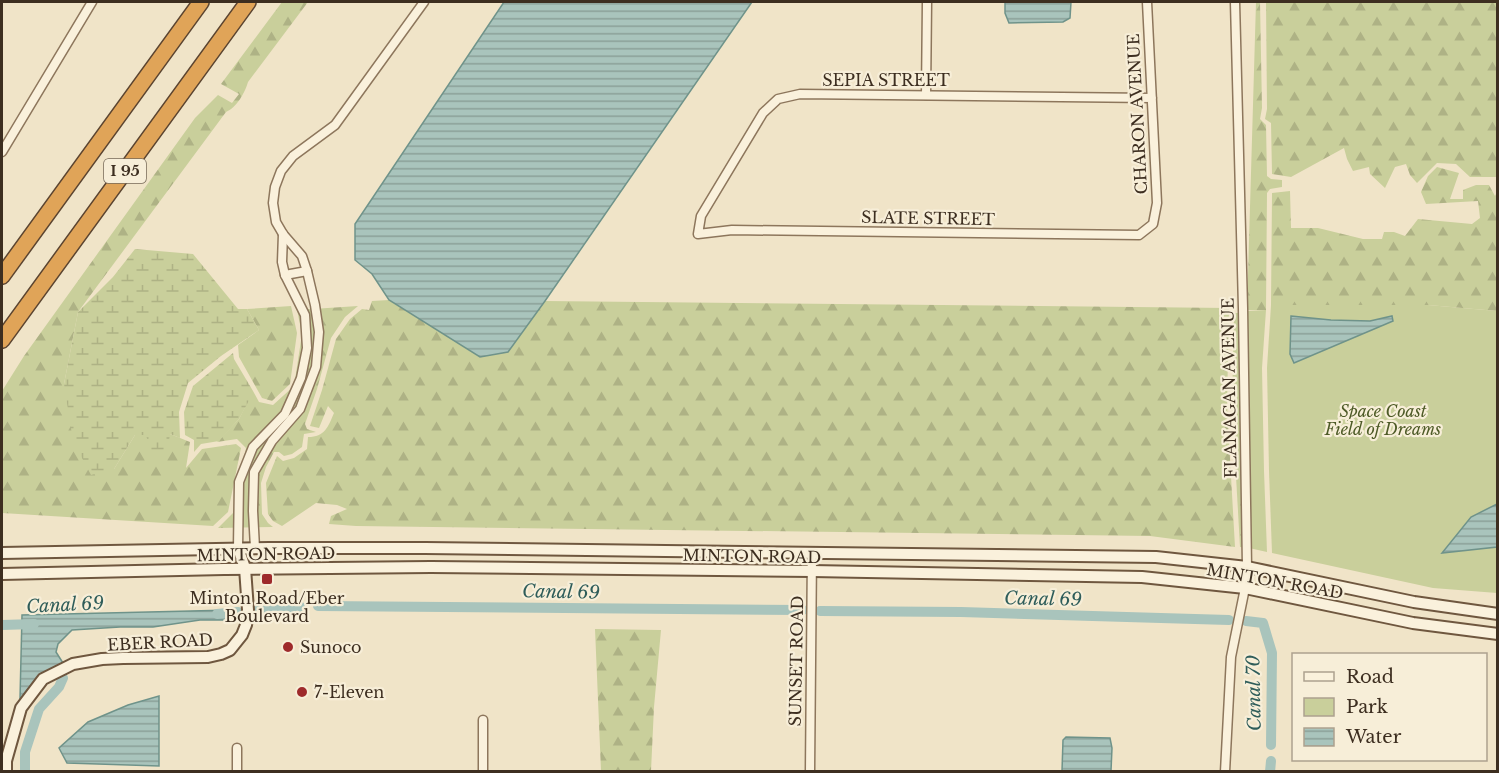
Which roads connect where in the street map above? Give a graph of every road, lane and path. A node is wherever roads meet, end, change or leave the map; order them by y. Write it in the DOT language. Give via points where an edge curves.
graph roads {
  1 [pos="92,2"];
  2 [pos="201,2"];
  3 [pos="248,2"];
  4 [pos="424,2"];
  5 [pos="927,2"];
  6 [pos="1147,2"];
  7 [pos="1235,2"];
  8 [pos="926,95"];
  9 [pos="1152,98"];
  10 [pos="2,152"];
  11 [pos="1153,224"];
  12 [pos="283,234"];
  13 [pos="698,234"];
  14 [pos="307,271"];
  15 [pos="285,275"];
  16 [pos="2,276"];
  17 [pos="315,305"];
  18 [pos="303,311"];
  19 [pos="2,340"];
  20 [pos="304,364"];
  21 [pos="316,367"];
  22 [pos="265,434"];
  23 [pos="272,441"];
  24 [pos="238,548"];
  25 [pos="255,548"];
  26 [pos="812,552"];
  27 [pos="2,553"];
  28 [pos="1247,567"];
  29 [pos="245,568"];
  30 [pos="812,572"];
  31 [pos="2,574"];
  32 [pos="1245,588"];
  33 [pos="1497,614"];
  34 [pos="1497,634"];
  35 [pos="483,720"];
  36 [pos="237,748"];
  37 [pos="6,771"];
  38 [pos="237,771"];
  39 [pos="483,771"];
  40 [pos="810,771"];
  41 [pos="1226,771"];
  1 -- 10 [label="street"];
  2 -- 16 [label="highway, I 95"];
  3 -- 19 [label="highway, I 95"];
  4 -- 12 [label="street" via="335,125 293,156 282,171 273,203"];
  5 -- 8 [label="street"];
  6 -- 9 [label="street, CHARON AVENUE"];
  7 -- 28 [label="street, FLANAGAN AVENUE"];
  8 -- 9 [label="street, SEPIA STREET"];
  8 -- 13 [label="street, SEPIA STREET" via="800,94 778,99 763,112 701,216"];
  9 -- 11 [label="street, CHARON AVENUE" via="1157,203"];
  11 -- 13 [label="street, SLATE STREET" via="1140,235 732,230"];
  12 -- 14 [label="street" via="302,256"];
  12 -- 15 [label="street"];
  14 -- 15 [label="street"];
  14 -- 17 [label="street"];
  15 -- 18 [label="street"];
  17 -- 18 [label="street"];
  17 -- 21 [label="street" via="319,332"];
  18 -- 20 [label="street" via="307,348"];
  20 -- 21 [label="street"];
  20 -- 22 [label="street" via="285,414"];
  21 -- 23 [label="street" via="300,410"];
  22 -- 23 [label="street"];
  22 -- 24 [label="street" via="253,447 239,482"];
  23 -- 25 [label="street" via="254,472"];
  24 -- 25 [label="main road, MINTON ROAD"];
  24 -- 27 [label="main road, MINTON ROAD"];
  24 -- 29 [label="main road, EBER ROAD"];
  25 -- 26 [label="main road, MINTON ROAD"];
  25 -- 29 [label="main road"];
  26 -- 28 [label="main road, MINTON ROAD" via="1156,557"];
  26 -- 30 [label="street, SUNSET ROAD"];
  28 -- 32 [label="street, FLANAGAN AVENUE"];
  28 -- 33 [label="main road, MINTON ROAD" via="1414,602"];
  29 -- 30 [label="main road, MINTON ROAD"];
  29 -- 31 [label="main road, MINTON ROAD"];
  29 -- 37 [label="main road, EBER ROAD" via="246,625 230,650 208,657 123,658 73,664 43,679 21,708"];
  30 -- 32 [label="main road, MINTON ROAD" via="1142,577"];
  30 -- 40 [label="street, SUNSET ROAD"];
  32 -- 34 [label="main road, MINTON ROAD" via="1413,623"];
  32 -- 41 [label="street, FLANAGAN AVENUE" via="1231,657"];
  35 -- 39 [label="street"];
  36 -- 38 [label="street"];
}
